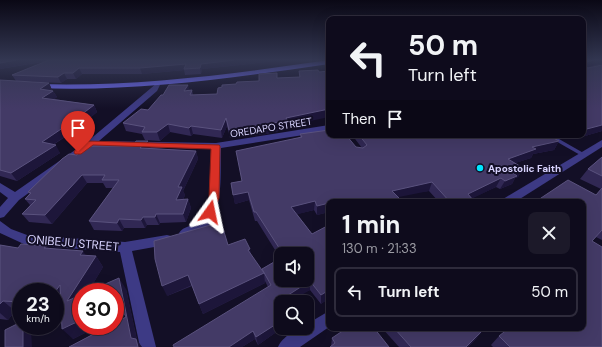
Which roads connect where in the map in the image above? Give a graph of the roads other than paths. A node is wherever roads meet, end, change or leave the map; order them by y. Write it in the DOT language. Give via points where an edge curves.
graph roads {
  1 [pos="232,76"];
  2 [pos="259,76"];
  3 [pos="155,87"];
  4 [pos="27,88"];
  5 [pos="326,128"];
  6 [pos="554,138"];
  7 [pos="91,143"];
  8 [pos="602,144"];
  9 [pos="216,146"];
  10 [pos="584,154"];
  11 [pos="0,187"];
  12 [pos="15,197"];
  13 [pos="512,199"];
  14 [pos="0,214"];
  15 [pos="0,226"];
  16 [pos="125,247"];
  17 [pos="326,320"];
  18 [pos="148,347"];
  19 [pos="286,347"];
  1 -- 3 [label="main road"];
  2 -- 3 [label="main road" via="205,84"];
  3 -- 4 [label="main road" via="107,92"];
  3 -- 7 [label="street"];
  5 -- 9 [label="street, OREDAPO STREET"];
  6 -- 10 [label="lane"];
  7 -- 9 [label="street, OREDAPO STREET"];
  7 -- 12 [label="street"];
  8 -- 10 [label="street"];
  9 -- 16 [label="street, ONIBEJU STREET" via="214,198 205,222 196,229 166,240"];
  10 -- 13 [label="street"];
  11 -- 12 [label="street"];
  12 -- 14 [label="street"];
  15 -- 16 [label="street, ONIBEJU STREET" via="26,240"];
  16 -- 18 [label="street"];
  17 -- 19 [label="street"];
}
